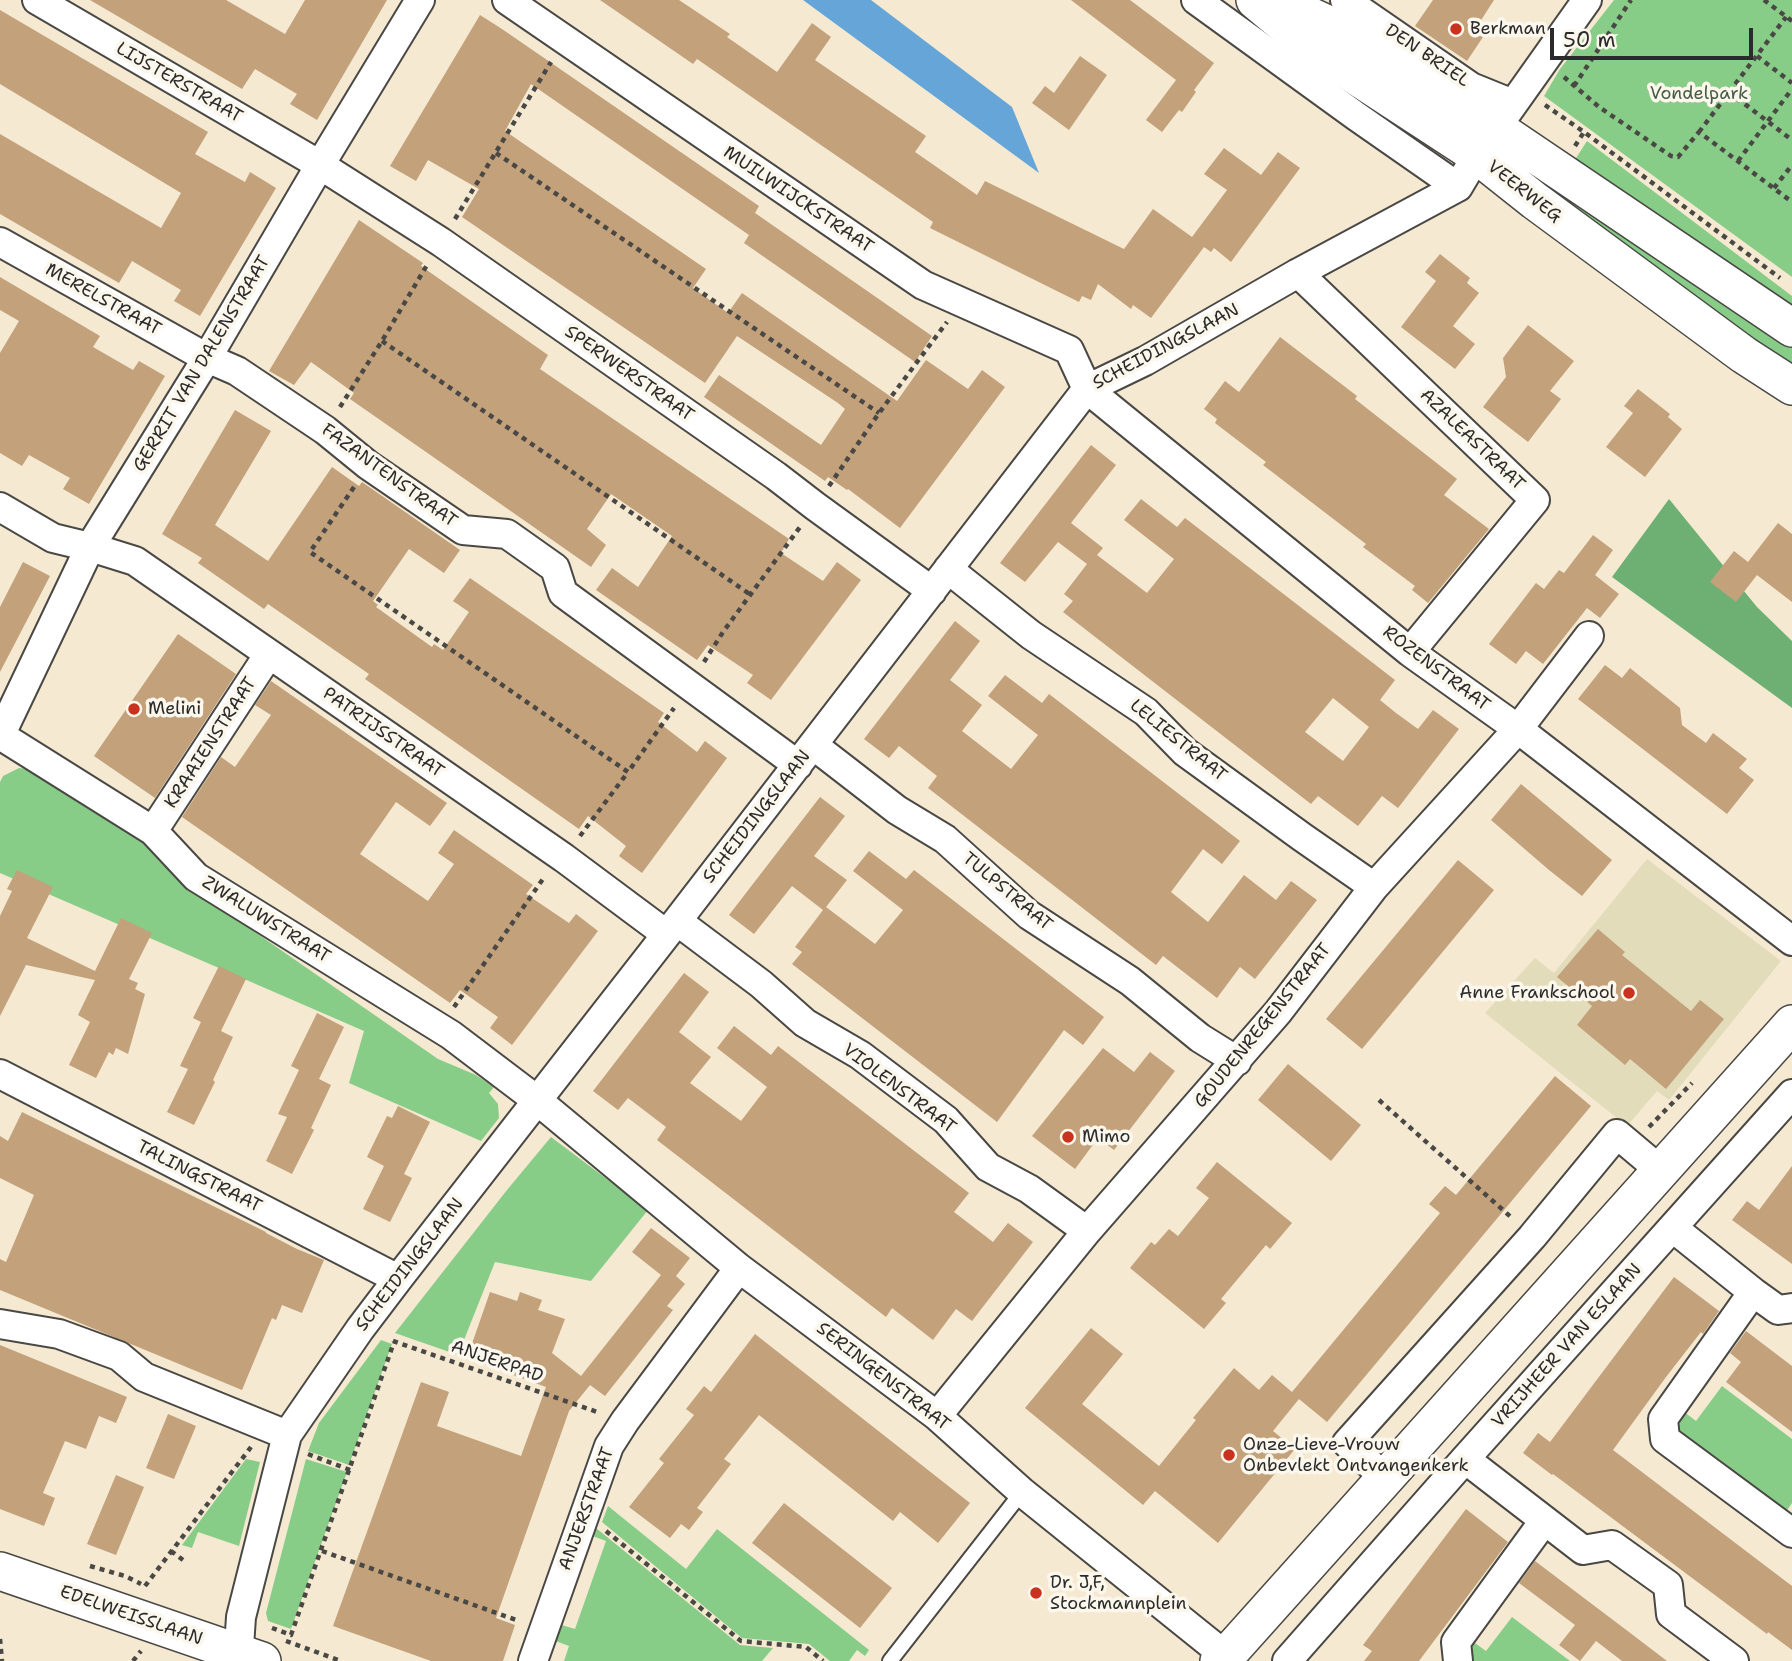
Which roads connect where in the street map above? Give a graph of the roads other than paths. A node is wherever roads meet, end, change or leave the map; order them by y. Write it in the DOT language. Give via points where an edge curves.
graph roads {
  1 [pos="37,0"];
  2 [pos="420,0"];
  3 [pos="507,0"];
  4 [pos="1196,0"];
  5 [pos="1255,0"];
  6 [pos="1275,0"];
  7 [pos="1345,0"];
  8 [pos="1587,0"];
  9 [pos="1495,129"];
  10 [pos="320,165"];
  11 [pos="1458,187"];
  12 [pos="0,242"];
  13 [pos="1298,274"];
  14 [pos="1792,328"];
  15 [pos="207,358"];
  16 [pos="1792,386"];
  17 [pos="1087,389"];
  18 [pos="0,507"];
  19 [pos="90,547"];
  20 [pos="940,580"];
  21 [pos="1589,636"];
  22 [pos="1410,652"];
  23 [pos="269,654"];
  24 [pos="1518,729"];
  25 [pos="0,735"];
  26 [pos="806,755"];
  27 [pos="153,831"];
  28 [pos="1374,887"];
  29 [pos="672,928"];
  30 [pos="1792,941"];
  31 [pos="1792,1024"];
  32 [pos="1237,1061"];
  33 [pos="0,1074"];
  34 [pos="1792,1094"];
  35 [pos="538,1101"];
  36 [pos="1661,1171"];
  37 [pos="1673,1228"];
  38 [pos="1087,1231"];
  39 [pos="739,1268"];
  40 [pos="398,1279"];
  41 [pos="1753,1292"];
  42 [pos="1792,1308"];
  43 [pos="0,1324"];
  44 [pos="937,1416"];
  45 [pos="287,1435"];
  46 [pos="1465,1459"];
  47 [pos="1385,1478"];
  48 [pos="1022,1492"];
  49 [pos="1544,1521"];
  50 [pos="1792,1533"];
  51 [pos="0,1572"];
  52 [pos="245,1648"];
  53 [pos="1225,1660"];
  54 [pos="533,1661"];
  55 [pos="890,1661"];
  56 [pos="1287,1661"];
  57 [pos="1458,1661"];
  58 [pos="1734,1661"];
  1 -- 10 [label="street, LIJSTERSTRAAT"];
  2 -- 10 [label="street, GERRIT VAN DALENSTRAAT"];
  3 -- 17 [label="street, MUILWIJCKSTRAAT" via="923,285 1069,350"];
  4 -- 11 [label="street"];
  5 -- 9 [label="street, VEERWEG" via="1310,46"];
  6 -- 9 [label="street, VEERWEG" via="1325,23"];
  7 -- 9 [label="street, DEN BRIEL" via="1471,87"];
  8 -- 9 [label="street"];
  9 -- 11 [label="street"];
  9 -- 14 [label="street, VEERWEG"];
  9 -- 16 [label="street, VEERWEG" via="1535,201"];
  10 -- 15 [label="street, GERRIT VAN DALENSTRAAT"];
  10 -- 20 [label="street, SPERWERSTRAAT" via="440,242 815,506"];
  11 -- 13 [label="street, SCHEIDINGSLAAN"];
  12 -- 15 [label="street, MERELSTRAAT"];
  13 -- 17 [label="street, SCHEIDINGSLAAN"];
  13 -- 22 [label="street, AZALEASTRAAT" via="1535,500"];
  15 -- 19 [label="street, GERRIT VAN DALENSTRAAT"];
  15 -- 26 [label="street, FAZANTENSTRAAT" via="237,371 326,430 368,465 463,530 507,534 555,568 563,593 689,686"];
  17 -- 20 [label="street, SCHEIDINGSLAAN"];
  17 -- 22 [label="street, ROZENSTRAAT"];
  18 -- 19 [label="street, PATRIJSSTRAAT" via="53,538"];
  19 -- 23 [label="street, PATRIJSSTRAAT" via="135,561"];
  19 -- 25 [label="street, GERRIT VAN DALENSTRAAT"];
  20 -- 26 [label="street, SCHEIDINGSLAAN"];
  20 -- 28 [label="street, LELIESTRAAT" via="1146,712 1185,752"];
  21 -- 24 [label="street, GOUDENREGENSTRAAT"];
  22 -- 24 [label="street, ROZENSTRAAT"];
  23 -- 27 [label="street, KRAAIENSTRAAT"];
  23 -- 29 [label="street, PATRIJSSTRAAT"];
  24 -- 28 [label="street, GOUDENREGENSTRAAT"];
  24 -- 30 [label="street, ROZENSTRAAT"];
  25 -- 27 [label="street, ZWALUWSTRAAT"];
  26 -- 29 [label="street, SCHEIDINGSLAAN"];
  26 -- 32 [label="street, TULPSTRAAT" via="945,839 1029,915 1130,981 1200,1038"];
  27 -- 35 [label="street, ZWALUWSTRAAT" via="196,877 440,1027"];
  28 -- 32 [label="street, GOUDENREGENSTRAAT"];
  29 -- 35 [label="street, SCHEIDINGSLAAN"];
  29 -- 38 [label="street, VIOLENSTRAAT" via="761,984 806,1023 860,1055 946,1120 988,1167 1029,1189"];
  31 -- 36 [label="street"];
  32 -- 38 [label="street, GOUDENREGENSTRAAT"];
  33 -- 40 [label="street, TALINGSTRAAT"];
  34 -- 37 [label="street, VRIJHEER VAN ESLAAN"];
  35 -- 39 [label="street, SERINGENSTRAAT"];
  35 -- 40 [label="street, SCHEIDINGSLAAN"];
  36 -- 47 [label="street"];
  36 -- 47 [label="street" via="1617,1134 1532,1237 1346,1443"];
  37 -- 41 [label="street"];
  37 -- 46 [label="street, VRIJHEER VAN ESLAAN"];
  38 -- 44 [label="street, GOUDENREGENSTRAAT"];
  39 -- 44 [label="street, SERINGENSTRAAT"];
  39 -- 54 [label="street, ANJERSTRAAT" via="609,1446"];
  40 -- 45 [label="street, SCHEIDINGSLAAN"];
  41 -- 42 [label="street" via="1778,1310"];
  41 -- 50 [label="street" via="1663,1419 1665,1439"];
  43 -- 45 [label="street" via="60,1334 119,1356 144,1377"];
  44 -- 48 [label="street, SERINGENSTRAAT"];
  45 -- 52 [label="street, SCHEIDINGSLAAN"];
  46 -- 49 [label="street"];
  46 -- 56 [label="street, VRIJHEER VAN ESLAAN"];
  47 -- 53 [label="street"];
  48 -- 53 [label="street, SERINGENSTRAAT"];
  48 -- 55 [label="lane"];
  49 -- 57 [label="street" via="1456,1642"];
  49 -- 58 [label="street" via="1583,1550 1612,1545 1668,1585 1671,1614"];
  51 -- 52 [label="street, EDELWEISSLAAN"];
}
